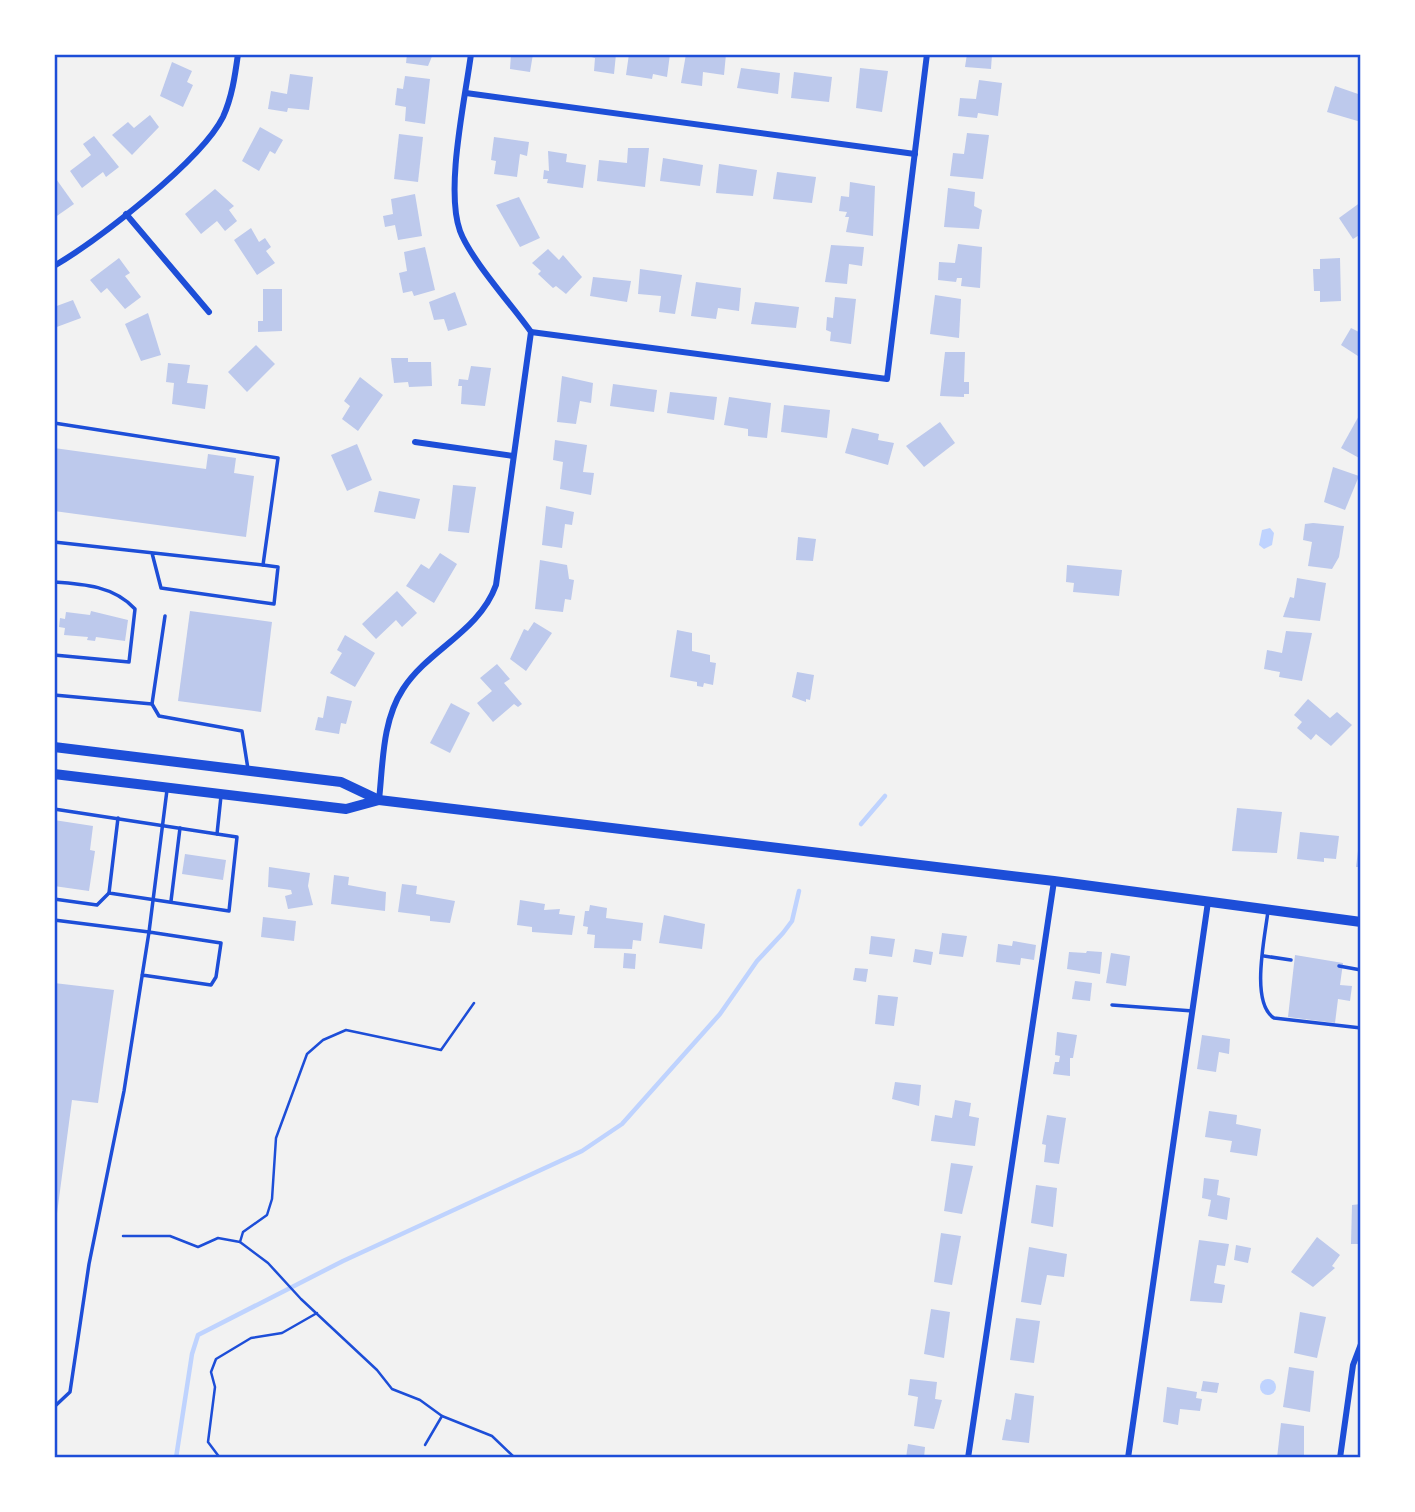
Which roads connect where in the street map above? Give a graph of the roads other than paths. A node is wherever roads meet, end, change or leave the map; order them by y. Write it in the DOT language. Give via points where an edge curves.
graph roads {
  1 [pos="238,54"];
  2 [pos="471,54"];
  3 [pos="928,54"];
  4 [pos="466,93"];
  5 [pos="915,154"];
  6 [pos="126,214"];
  7 [pos="54,266"];
  8 [pos="209,312"];
  9 [pos="531,332"];
  10 [pos="54,423"];
  11 [pos="415,442"];
  12 [pos="513,456"];
  13 [pos="54,542"];
  14 [pos="152,553"];
  15 [pos="263,565"];
  16 [pos="54,582"];
  17 [pos="165,616"];
  18 [pos="54,655"];
  19 [pos="54,695"];
  20 [pos="152,704"];
  21 [pos="54,747"];
  22 [pos="248,771"];
  23 [pos="54,774"];
  24 [pos="167,790"];
  25 [pos="221,796"];
  26 [pos="379,800"];
  27 [pos="54,809"];
  28 [pos="118,818"];
  29 [pos="164,825"];
  30 [pos="180,828"];
  31 [pos="217,834"];
  32 [pos="1054,881"];
  33 [pos="108,893"];
  34 [pos="54,899"];
  35 [pos="154,899"];
  36 [pos="171,901"];
  37 [pos="1209,902"];
  38 [pos="1268,910"];
  39 [pos="54,920"];
  40 [pos="1361,922"];
  41 [pos="149,932"];
  42 [pos="1264,956"];
  43 [pos="1291,960"];
  44 [pos="1339,966"];
  45 [pos="1361,970"];
  46 [pos="142,975"];
  47 [pos="1112,1005"];
  48 [pos="1193,1011"];
  49 [pos="1361,1028"];
  50 [pos="1361,1344"];
  51 [pos="54,1407"];
  52 [pos="968,1458"];
  53 [pos="1128,1458"];
  54 [pos="1340,1458"];
  1 -- 6 [label="street" via="230,97 205,143"];
  2 -- 4 [label="street"];
  3 -- 5 [label="street"];
  4 -- 5 [label="street"];
  4 -- 9 [label="street" via="455,180 460,231"];
  5 -- 9 [label="street" via="887,379"];
  6 -- 7 [label="street"];
  6 -- 8 [label="street"];
  9 -- 12 [label="street"];
  10 -- 15 [label="lane" via="278,458"];
  11 -- 12 [label="street"];
  12 -- 26 [label="street" via="501,562 490,603 403,688 387,729"];
  13 -- 14 [label="lane"];
  14 -- 15 [label="lane"];
  14 -- 15 [label="lane" via="160,588 274,604 278,567"];
  16 -- 18 [label="lane" via="84,584 122,595 135,609 129,662"];
  17 -- 20 [label="lane"];
  19 -- 20 [label="lane"];
  20 -- 22 [label="lane" via="159,716 242,731"];
  21 -- 22 [label="main road"];
  22 -- 26 [label="main road" via="341,782"];
  23 -- 24 [label="main road"];
  24 -- 25 [label="main road"];
  24 -- 29 [label="lane"];
  25 -- 26 [label="main road" via="346,809"];
  25 -- 31 [label="lane"];
  26 -- 32 [label="main road"];
  27 -- 28 [label="lane"];
  28 -- 29 [label="lane"];
  28 -- 33 [label="lane"];
  29 -- 30 [label="lane"];
  29 -- 35 [label="lane"];
  30 -- 31 [label="lane"];
  30 -- 36 [label="lane"];
  31 -- 36 [label="lane" via="237,837 229,911"];
  32 -- 37 [label="main road"];
  32 -- 52 [label="street"];
  33 -- 34 [label="lane" via="97,905"];
  33 -- 35 [label="lane"];
  35 -- 36 [label="lane"];
  35 -- 41 [label="lane"];
  37 -- 38 [label="main road"];
  37 -- 48 [label="street"];
  38 -- 40 [label="main road"];
  38 -- 42 [label="lane"];
  39 -- 41 [label="lane"];
  41 -- 46 [label="lane"];
  41 -- 46 [label="lane" via="221,943 216,977 211,985"];
  42 -- 43 [label="lane"];
  42 -- 49 [label="lane" via="1259,999 1266,1013 1274,1018"];
  44 -- 45 [label="lane"];
  46 -- 51 [label="lane" via="70,1392"];
  47 -- 48 [label="lane"];
  48 -- 53 [label="street"];
  50 -- 54 [label="street" via="1353,1365"];
}
